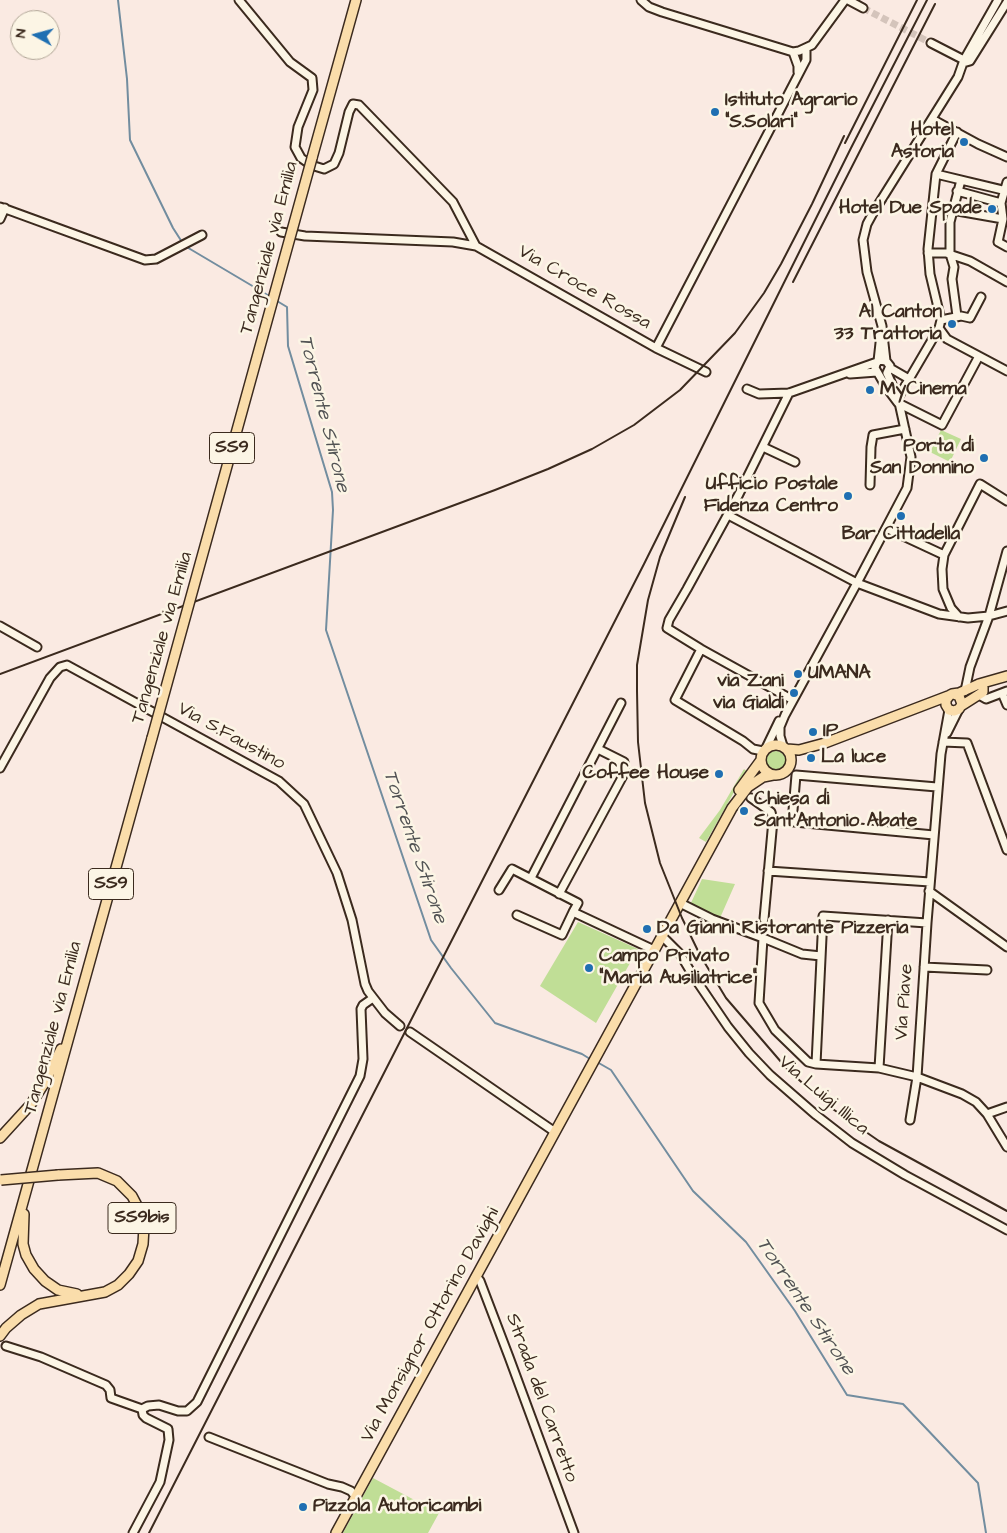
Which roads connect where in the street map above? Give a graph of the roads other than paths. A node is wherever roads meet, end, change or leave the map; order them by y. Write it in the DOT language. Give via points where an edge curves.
graph roads {
  1 [pos="239,0"];
  2 [pos="356,0"];
  3 [pos="641,0"];
  4 [pos="846,0"];
  5 [pos="998,0"];
  6 [pos="1007,2"];
  7 [pos="863,8"];
  8 [pos="931,44"];
  9 [pos="806,48"];
  10 [pos="793,52"];
  11 [pos="963,62"];
  12 [pos="798,75"];
  13 [pos="932,118"];
  14 [pos="957,132"];
  15 [pos="1007,157"];
  16 [pos="936,174"];
  17 [pos="961,180"];
  18 [pos="1007,182"];
  19 [pos="957,191"];
  20 [pos="1006,191"];
  21 [pos="1001,203"];
  22 [pos="2,208"];
  23 [pos="952,210"];
  24 [pos="0,219"];
  25 [pos="1003,219"];
  26 [pos="281,232"];
  27 [pos="202,235"];
  28 [pos="476,246"];
  29 [pos="1007,247"];
  30 [pos="928,253"];
  31 [pos="950,254"];
  32 [pos="1007,282"];
  33 [pos="981,297"];
  34 [pos="957,316"];
  35 [pos="941,320"];
  36 [pos="882,326"];
  37 [pos="939,328"];
  38 [pos="656,348"];
  39 [pos="979,356"];
  40 [pos="886,361"];
  41 [pos="878,362"];
  42 [pos="889,370"];
  43 [pos="1007,371"];
  44 [pos="706,372"];
  45 [pos="878,373"];
  46 [pos="842,375"];
  47 [pos="909,379"];
  48 [pos="747,389"];
  49 [pos="789,393"];
  50 [pos="898,401"];
  51 [pos="905,429"];
  52 [pos="763,447"];
  53 [pos="795,462"];
  54 [pos="870,485"];
  55 [pos="1007,501"];
  56 [pos="728,515"];
  57 [pos="886,528"];
  58 [pos="1007,551"];
  59 [pos="944,555"];
  60 [pos="857,583"];
  61 [pos="1007,610"];
  62 [pos="989,616"];
  63 [pos="959,618"];
  64 [pos="0,626"];
  65 [pos="37,647"];
  66 [pos="701,649"];
  67 [pos="974,660"];
  68 [pos="1007,676"];
  69 [pos="981,690"];
  70 [pos="964,691"];
  71 [pos="1005,692"];
  72 [pos="951,695"];
  73 [pos="793,700"];
  74 [pos="621,703"];
  75 [pos="1007,705"];
  76 [pos="925,706"];
  77 [pos="954,708"];
  78 [pos="784,715"];
  79 [pos="944,740"];
  80 [pos="825,743"];
  81 [pos="785,748"];
  82 [pos="598,749"];
  83 [pos="763,753"];
  84 [pos="791,765"];
  85 [pos="0,768"];
  86 [pos="773,775"];
  87 [pos="937,788"];
  88 [pos="750,798"];
  89 [pos="732,808"];
  90 [pos="773,820"];
  91 [pos="792,822"];
  92 [pos="934,835"];
  93 [pos="1007,850"];
  94 [pos="768,871"];
  95 [pos="531,878"];
  96 [pos="930,882"];
  97 [pos="499,890"];
  98 [pos="929,891"];
  99 [pos="560,894"];
  100 [pos="680,903"];
  101 [pos="572,912"];
  102 [pos="517,915"];
  103 [pos="764,919"];
  104 [pos="888,920"];
  105 [pos="927,923"];
  106 [pos="662,936"];
  107 [pos="762,938"];
  108 [pos="1007,947"];
  109 [pos="654,950"];
  110 [pos="821,956"];
  111 [pos="924,967"];
  112 [pos="987,970"];
  113 [pos="373,998"];
  114 [pos="400,1026"];
  115 [pos="70,1030"];
  116 [pos="410,1032"];
  117 [pos="816,1064"];
  118 [pos="879,1068"];
  119 [pos="917,1077"];
  120 [pos="1007,1107"];
  121 [pos="987,1114"];
  122 [pos="910,1120"];
  123 [pos="554,1132"];
  124 [pos="0,1138"];
  125 [pos="1007,1147"];
  126 [pos="0,1180"];
  127 [pos="26,1190"];
  128 [pos="1007,1230"];
  129 [pos="476,1276"];
  130 [pos="0,1285"];
  131 [pos="90,1295"];
  132 [pos="0,1336"];
  133 [pos="6,1346"];
  134 [pos="142,1409"];
  135 [pos="209,1437"];
  136 [pos="355,1496"];
  137 [pos="133,1533"];
  138 [pos="336,1533"];
  139 [pos="574,1533"];
  1 -- 28 [label="street" via="290,62 312,78 313,90 298,127 295,147 302,158 324,169 334,164 340,153 348,112 353,104 358,105 453,202"];
  2 -- 115 [label="main road, Tangenziale via Emilia / SS9, bridge"];
  3 -- 10 [label="street" via="670,14"];
  4 -- 7 [label="street"];
  4 -- 9 [label="street" via="812,45"];
  5 -- 11 [label="street"];
  6 -- 11 [label="street" via="970,61"];
  8 -- 11 [label="street"];
  9 -- 10 [label="street"];
  9 -- 12 [label="street, Via Croce Rossa" via="806,60"];
  10 -- 12 [label="street"];
  11 -- 13 [label="street" via="958,77"];
  12 -- 38 [label="street, Via Croce Rossa"];
  13 -- 14 [label="street"];
  13 -- 36 [label="street" via="873,213 863,240 867,272"];
  14 -- 15 [label="street"];
  14 -- 16 [label="street"];
  16 -- 17 [label="street"];
  16 -- 30 [label="street"];
  17 -- 19 [label="street"];
  17 -- 20 [label="street"];
  18 -- 20 [label="street"];
  19 -- 21 [label="street"];
  19 -- 23 [label="street"];
  20 -- 21 [label="street"];
  21 -- 25 [label="street"];
  22 -- 24 [label="street"];
  22 -- 27 [label="street" via="145,260 156,260"];
  23 -- 25 [label="street"];
  23 -- 31 [label="street"];
  25 -- 29 [label="street" via="998,242"];
  26 -- 28 [label="street, Via Croce Rossa"];
  28 -- 38 [label="street, Via Croce Rossa"];
  30 -- 31 [label="street"];
  30 -- 35 [label="street"];
  31 -- 32 [label="street" via="970,261"];
  31 -- 34 [label="street" via="954,267 952,279"];
  33 -- 34 [label="street" via="970,318"];
  34 -- 35 [label="street"];
  35 -- 37 [label="street"];
  36 -- 40 [label="street"];
  36 -- 41 [label="street"];
  37 -- 39 [label="street" via="947,339"];
  37 -- 47 [label="street"];
  38 -- 44 [label="street"];
  39 -- 43 [label="street"];
  39 -- 50 [label="street" via="942,424"];
  40 -- 41 [label="street"];
  40 -- 42 [label="street" via="890,364"];
  41 -- 45 [label="street" via="875,367"];
  41 -- 46 [label="street"];
  42 -- 45 [label="street"];
  42 -- 47 [label="street"];
  42 -- 50 [label="street"];
  45 -- 46 [label="street"];
  45 -- 50 [label="street"];
  46 -- 49 [label="street"];
  47 -- 50 [label="street"];
  48 -- 49 [label="street" via="759,394"];
  49 -- 52 [label="street"];
  50 -- 51 [label="street"];
  51 -- 54 [label="street" via="873,435"];
  51 -- 57 [label="street" via="912,457 907,488"];
  52 -- 53 [label="street"];
  52 -- 56 [label="street"];
  55 -- 59 [label="street" via="980,484"];
  56 -- 60 [label="street"];
  56 -- 66 [label="street" via="667,628"];
  57 -- 59 [label="street"];
  57 -- 60 [label="street"];
  58 -- 62 [label="street"];
  59 -- 63 [label="street" via="943,589"];
  60 -- 63 [label="street" via="939,614"];
  60 -- 73 [label="street"];
  61 -- 62 [label="street"];
  62 -- 63 [label="street"];
  62 -- 67 [label="street"];
  64 -- 65 [label="street"];
  66 -- 73 [label="street"];
  66 -- 83 [label="street" via="675,700"];
  67 -- 69 [label="street" via="972,678"];
  67 -- 70 [label="street"];
  68 -- 69 [label="main road"];
  69 -- 70 [label="main road"];
  69 -- 71 [label="street" via="986,699"];
  69 -- 77 [label="main road"];
  70 -- 72 [label="main road"];
  71 -- 75 [label="street"];
  72 -- 76 [label="main road"];
  72 -- 77 [label="main road" via="946,700"];
  72 -- 77 [label="main road" via="961,698"];
  73 -- 78 [label="street"];
  74 -- 82 [label="street"];
  76 -- 77 [label="main road"];
  76 -- 80 [label="main road"];
  77 -- 79 [label="street, Via Piave"];
  78 -- 81 [label="street" via="780,736"];
  78 -- 83 [label="street"];
  79 -- 87 [label="street, Via Piave"];
  79 -- 93 [label="street" via="967,743"];
  80 -- 81 [label="main road" via="799,750"];
  80 -- 84 [label="main road"];
  81 -- 83 [label="main road" via="775,745"];
  81 -- 84 [label="main road" via="791,756"];
  82 -- 95 [label="street"];
  82 -- 99 [label="street" via="624,762 625,772"];
  83 -- 86 [label="main road" via="764,770"];
  83 -- 89 [label="main road" via="737,793"];
  84 -- 86 [label="main road" via="782,774"];
  85 -- 113 [label="street, Via S.Faustino" via="50,678 60,667 67,665 279,781 304,804 337,873 352,920 366,984"];
  86 -- 89 [label="main road" via="763,777 748,787"];
  87 -- 91 [label="street" via="796,775"];
  87 -- 92 [label="street, Via Piave"];
  88 -- 90 [label="street" via="771,812"];
  89 -- 100 [label="main road, Via Monsignor Ottorino Davighi"];
  90 -- 91 [label="street"];
  90 -- 94 [label="street"];
  91 -- 92 [label="street"];
  92 -- 96 [label="street, Via Piave"];
  94 -- 96 [label="street"];
  94 -- 103 [label="street"];
  95 -- 97 [label="street" via="512,869"];
  95 -- 99 [label="street"];
  96 -- 98 [label="street, Via Piave"];
  98 -- 105 [label="street, Via Piave"];
  98 -- 108 [label="street"];
  99 -- 101 [label="street" via="578,903"];
  100 -- 106 [label="main road, Via Monsignor Ottorino Davighi"];
  100 -- 107 [label="street"];
  101 -- 102 [label="street" via="562,934"];
  101 -- 109 [label="street"];
  104 -- 105 [label="street"];
  104 -- 110 [label="street" via="823,916"];
  104 -- 118 [label="street"];
  105 -- 111 [label="street, Via Piave"];
  106 -- 109 [label="main road, Via Monsignor Ottorino Davighi"];
  106 -- 128 [label="street, Via Luigi Illica" via="680,954 728,1027 770,1076 852,1143 905,1176"];
  107 -- 110 [label="street" via="802,954"];
  107 -- 117 [label="street" via="759,1003 775,1030 808,1062"];
  109 -- 123 [label="main road, Via Monsignor Ottorino Davighi"];
  110 -- 117 [label="street"];
  111 -- 112 [label="street"];
  111 -- 119 [label="street, Via Piave"];
  113 -- 114 [label="street"];
  113 -- 134 [label="street" via="361,1009 363,1059 360,1076 197,1402 188,1411 159,1405"];
  115 -- 124 [label="main road" via="31,1104"];
  115 -- 127 [label="main road, Tangenziale via Emilia / SS9"];
  116 -- 123 [label="street"];
  117 -- 118 [label="street"];
  118 -- 119 [label="street"];
  119 -- 121 [label="street" via="962,1094"];
  119 -- 122 [label="street, Via Piave"];
  120 -- 121 [label="street"];
  121 -- 125 [label="street"];
  123 -- 129 [label="main road, Via Monsignor Ottorino Davighi"];
  126 -- 131 [label="main road, SS9bis, bridge" via="98,1173 117,1181 132,1196 144,1226 138,1261 118,1285"];
  127 -- 130 [label="main road, Tangenziale via Emilia / SS9"];
  127 -- 131 [label="main road, SS9bis" via="23,1244 34,1269 58,1290"];
  129 -- 136 [label="main road, Via Monsignor Ottorino Davighi"];
  129 -- 139 [label="street, Strada del Carretto"];
  131 -- 132 [label="main road, SS9bis" via="39,1304 21,1315"];
  133 -- 134 [label="street" via="42,1357 106,1385 111,1398"];
  134 -- 137 [label="street" via="146,1418 168,1429 169,1440 160,1482"];
  135 -- 136 [label="street" via="342,1487"];
  136 -- 138 [label="main road, Via Monsignor Ottorino Davighi"];
}
